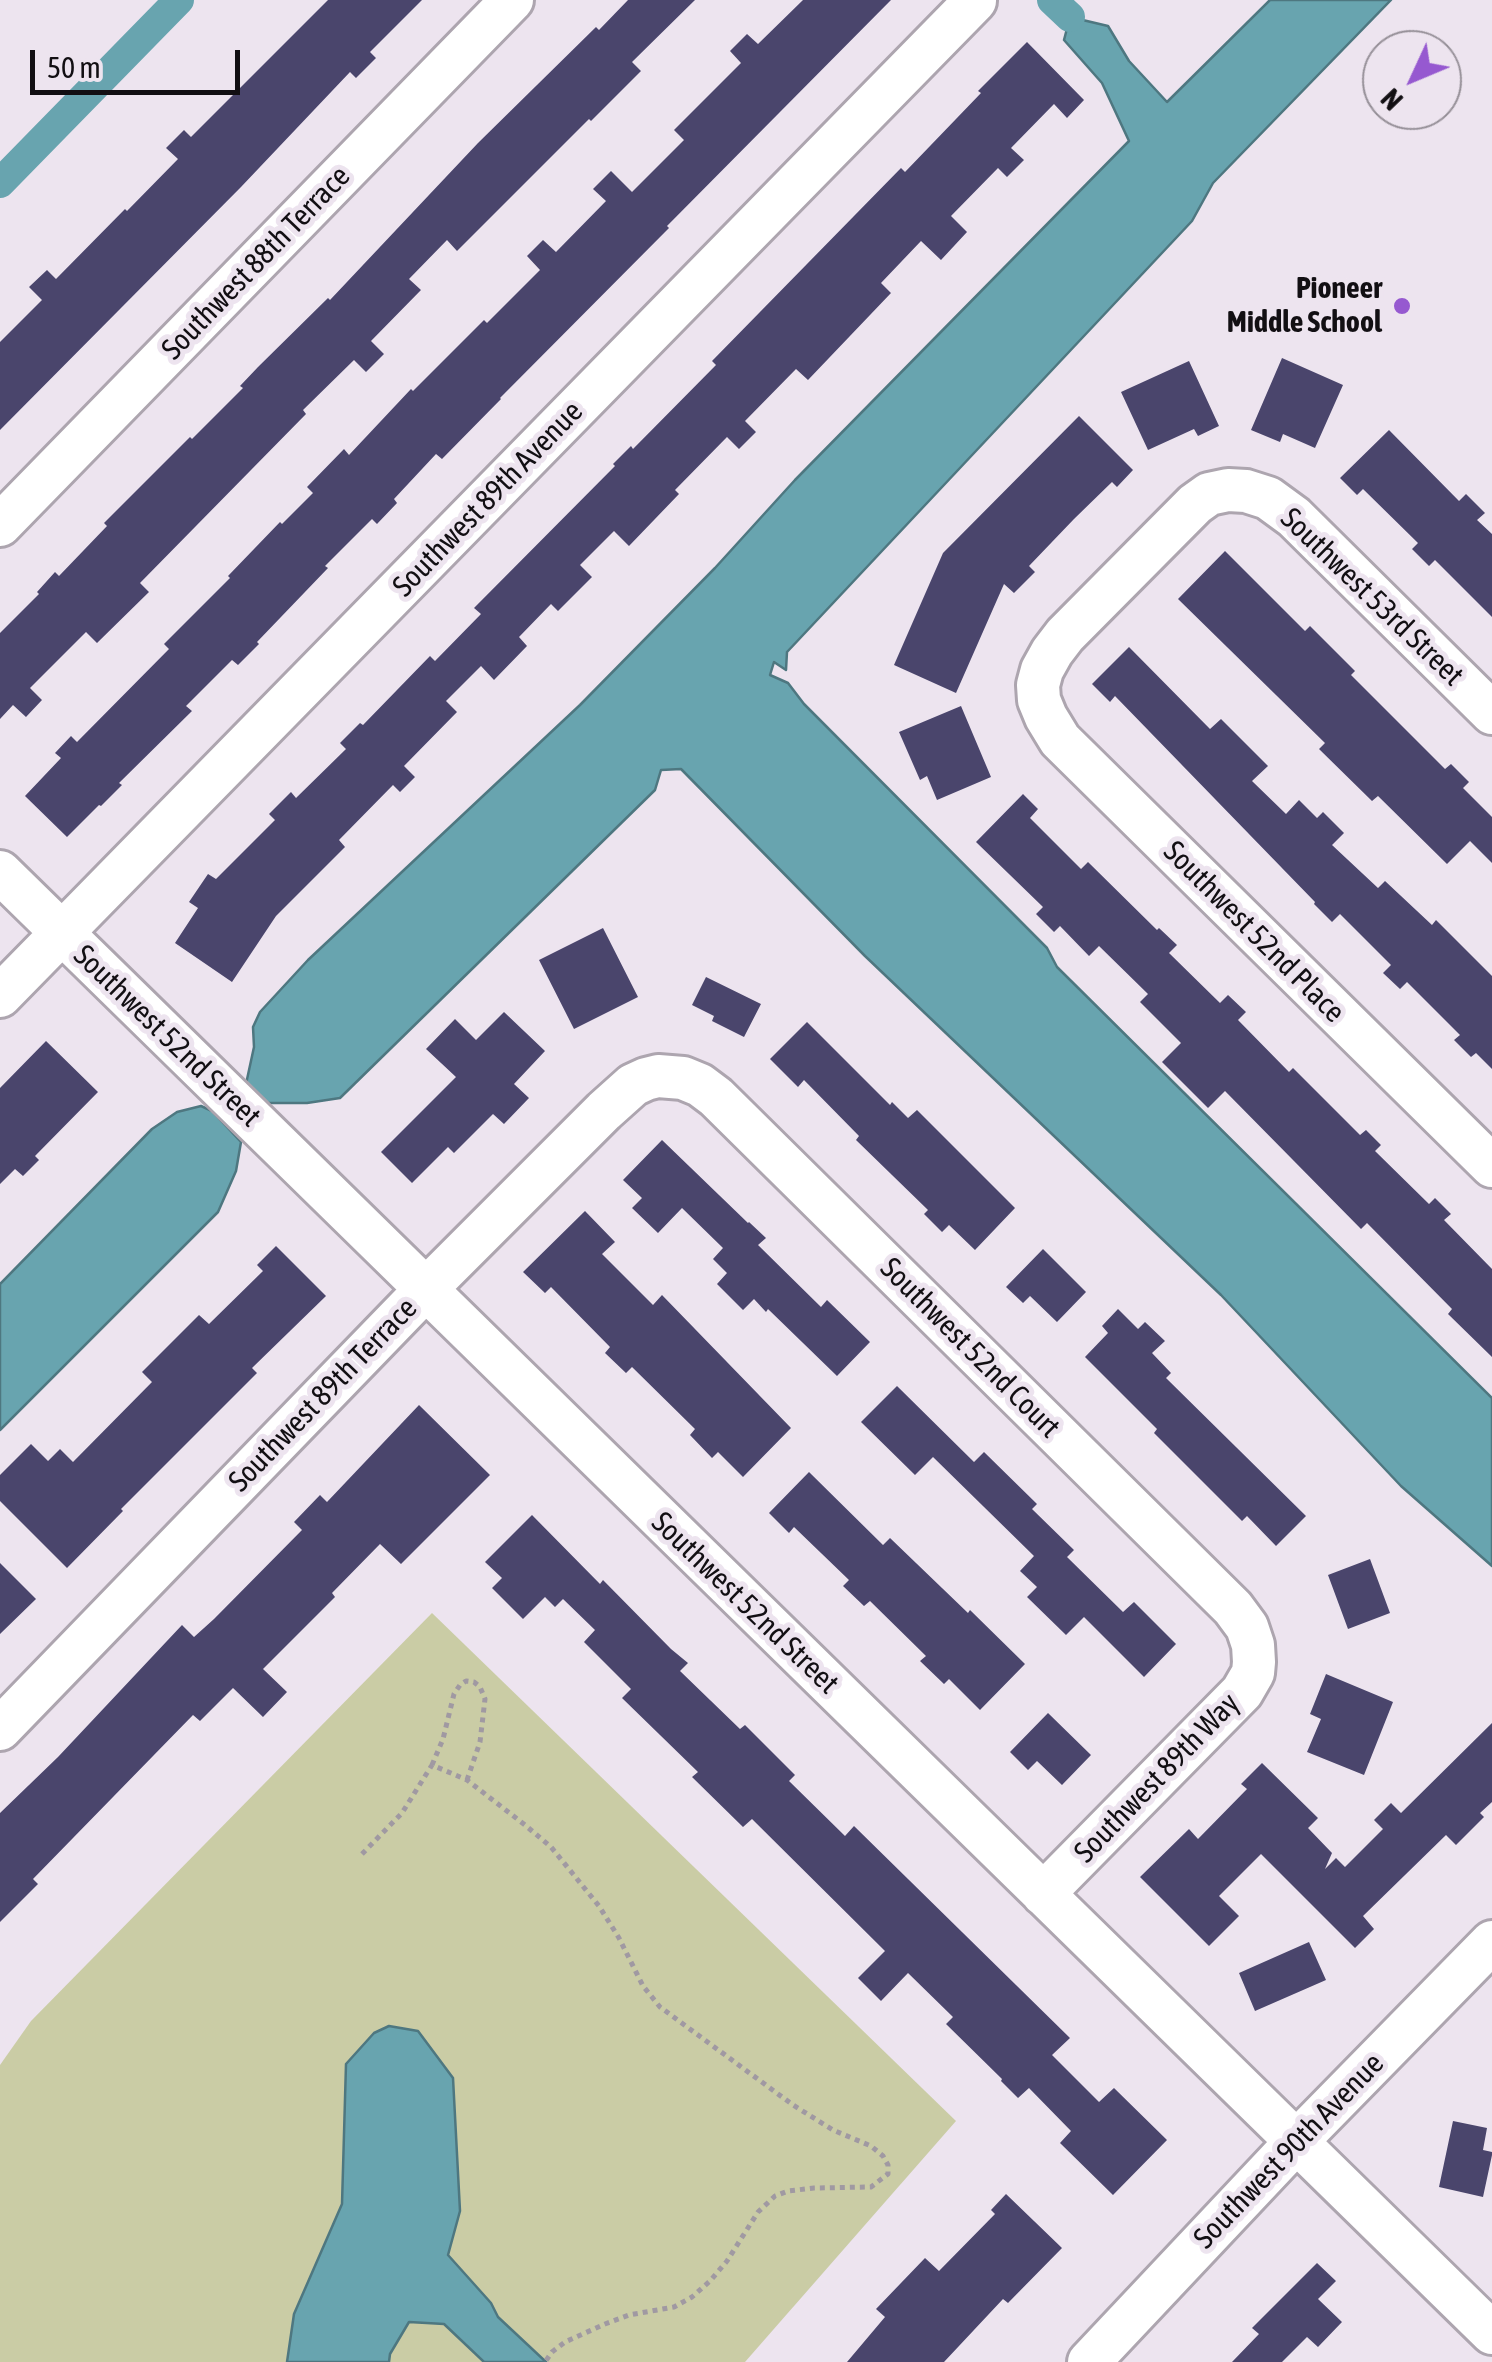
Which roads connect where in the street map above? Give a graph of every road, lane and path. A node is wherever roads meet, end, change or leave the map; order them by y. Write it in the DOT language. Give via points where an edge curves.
graph roads {
  1 [pos="512,0"];
  2 [pos="974,0"];
  3 [pos="1246,490"];
  4 [pos="0,525"];
  5 [pos="1492,712"];
  6 [pos="0,872"];
  7 [pos="63,934"];
  8 [pos="0,996"];
  9 [pos="658,1076"];
  10 [pos="1492,1166"];
  11 [pos="425,1290"];
  12 [pos="1254,1652"];
  13 [pos="0,1729"];
  14 [pos="432,1766"];
  15 [pos="467,1780"];
  16 [pos="362,1854"];
  17 [pos="1043,1894"];
  18 [pos="1492,1942"];
  19 [pos="1296,2142"];
  20 [pos="1492,2334"];
  21 [pos="545,2362"];
  22 [pos="1089,2362"];
  1 -- 4 [label="street, Southwest 88th Terrace"];
  2 -- 7 [label="street, Southwest 89th Avenue"];
  3 -- 5 [label="street, Southwest 53rd Street" via="1294,518"];
  3 -- 10 [label="street, Southwest 52nd Place" via="1209,494 1195,504 1065,635 1038,685 1046,717 1060,740"];
  6 -- 7 [label="street, Southwest 52nd Street"];
  7 -- 8 [label="street, Southwest 89th Avenue"];
  7 -- 11 [label="street, Southwest 52nd Street"];
  9 -- 11 [label="street, Southwest 89th Terrace" via="622,1095"];
  9 -- 12 [label="street, Southwest 52nd Court" via="683,1078 716,1097 1233,1608"];
  11 -- 13 [label="street, Southwest 89th Terrace"];
  11 -- 17 [label="street, Southwest 52nd Street"];
  12 -- 17 [label="street, Southwest 89th Way" via="1242,1692"];
  14 -- 15 [label="path"];
  14 -- 15 [label="path" via="454,1694 474,1682 485,1699"];
  14 -- 16 [label="path" via="402,1813"];
  15 -- 21 [label="path" via="526,1825 573,1874 660,2007 793,2105 871,2146 888,2165 888,2174 871,2187 774,2196 692,2297 605,2324 565,2342"];
  17 -- 19 [label="street, Southwest 52nd Street"];
  18 -- 19 [label="street, Southwest 90th Avenue"];
  19 -- 20 [label="street, Southwest 52nd Street"];
  19 -- 22 [label="street, Southwest 90th Avenue"];
}
